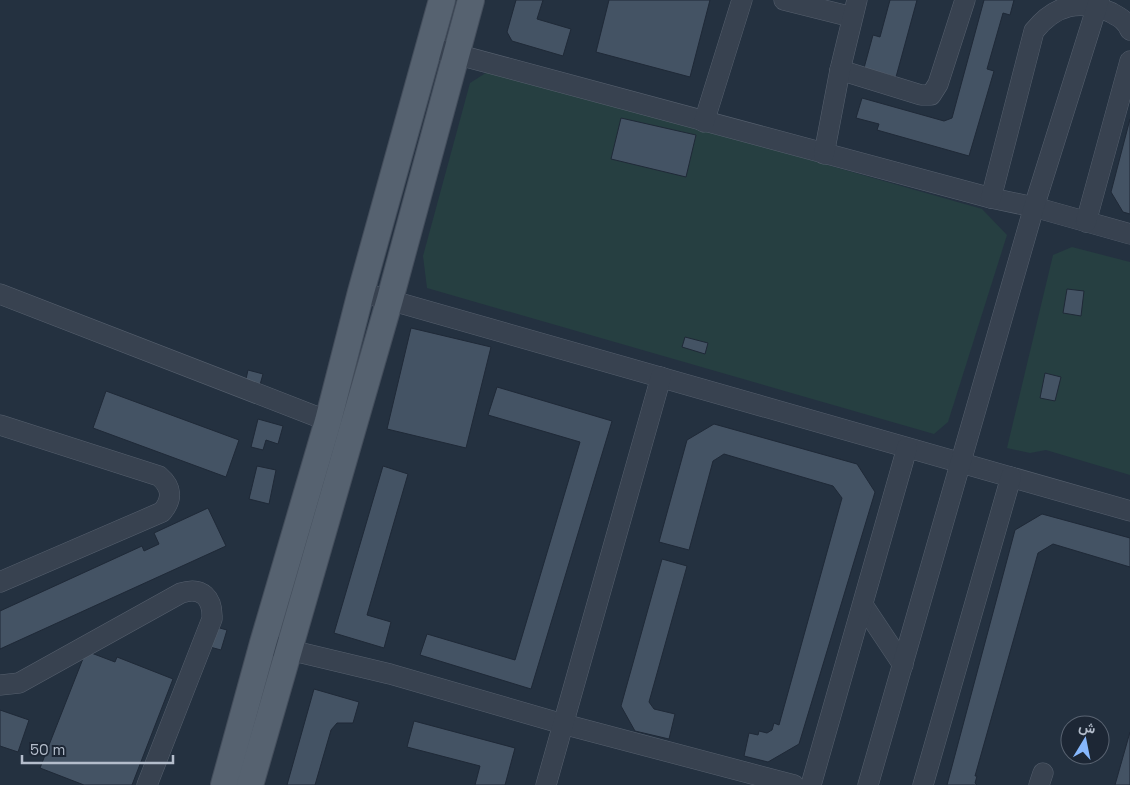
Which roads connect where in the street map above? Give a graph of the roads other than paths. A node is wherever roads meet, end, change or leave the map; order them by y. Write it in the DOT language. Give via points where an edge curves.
graph roads {
  1 [pos="442,0"];
  2 [pos="471,0"];
  3 [pos="742,0"];
  4 [pos="784,0"];
  5 [pos="965,0"];
  6 [pos="1098,2"];
  7 [pos="854,9"];
  8 [pos="1130,30"];
  9 [pos="429,47"];
  10 [pos="456,54"];
  11 [pos="1130,61"];
  12 [pos="840,70"];
  13 [pos="704,122"];
  14 [pos="824,154"];
  15 [pos="991,198"];
  16 [pos="1034,207"];
  17 [pos="1086,222"];
  18 [pos="1130,234"];
  19 [pos="361,292"];
  20 [pos="0,294"];
  21 [pos="390,299"];
  22 [pos="661,377"];
  23 [pos="328,421"];
  24 [pos="0,425"];
  25 [pos="907,448"];
  26 [pos="960,463"];
  27 [pos="1011,477"];
  28 [pos="1130,511"];
  29 [pos="0,582"];
  30 [pos="863,605"];
  31 [pos="263,643"];
  32 [pos="288,651"];
  33 [pos="902,665"];
  34 [pos="0,685"];
  35 [pos="563,724"];
  36 [pos="147,785"];
  37 [pos="224,785"];
  38 [pos="250,785"];
  39 [pos="546,785"];
  40 [pos="794,785"];
  41 [pos="811,785"];
  42 [pos="868,785"];
  43 [pos="924,785"];
  1 -- 9 [label="main road"];
  2 -- 10 [label="main road"];
  3 -- 13 [label="street"];
  4 -- 7 [label="street"];
  5 -- 12 [label="street" via="938,84 931,95 920,95"];
  6 -- 8 [label="street" via="1127,23"];
  6 -- 15 [label="street" via="1060,7 1045,17 1034,31"];
  6 -- 16 [label="street"];
  7 -- 12 [label="street"];
  9 -- 10 [label="street"];
  9 -- 19 [label="main road"];
  10 -- 13 [label="street"];
  10 -- 21 [label="main road"];
  11 -- 17 [label="street"];
  12 -- 14 [label="street"];
  13 -- 14 [label="street"];
  14 -- 15 [label="street"];
  15 -- 16 [label="street"];
  16 -- 17 [label="street"];
  16 -- 26 [label="street"];
  17 -- 18 [label="street"];
  19 -- 21 [label="street"];
  19 -- 23 [label="main road"];
  20 -- 23 [label="street"];
  21 -- 22 [label="street"];
  21 -- 32 [label="main road"];
  22 -- 25 [label="street"];
  22 -- 35 [label="street"];
  23 -- 31 [label="main road"];
  24 -- 29 [label="street" via="159,476 165,481 170,498 162,512"];
  25 -- 26 [label="street"];
  25 -- 30 [label="street"];
  26 -- 27 [label="street"];
  26 -- 33 [label="street"];
  27 -- 28 [label="street"];
  27 -- 43 [label="street"];
  30 -- 33 [label="street"];
  30 -- 41 [label="street"];
  31 -- 32 [label="street"];
  31 -- 37 [label="main road"];
  32 -- 35 [label="street" via="390,674"];
  32 -- 38 [label="main road"];
  33 -- 42 [label="street"];
  34 -- 36 [label="street" via="20,683 181,594 190,590 200,592 213,607 212,619"];
  35 -- 39 [label="street"];
  35 -- 40 [label="street"];
}
